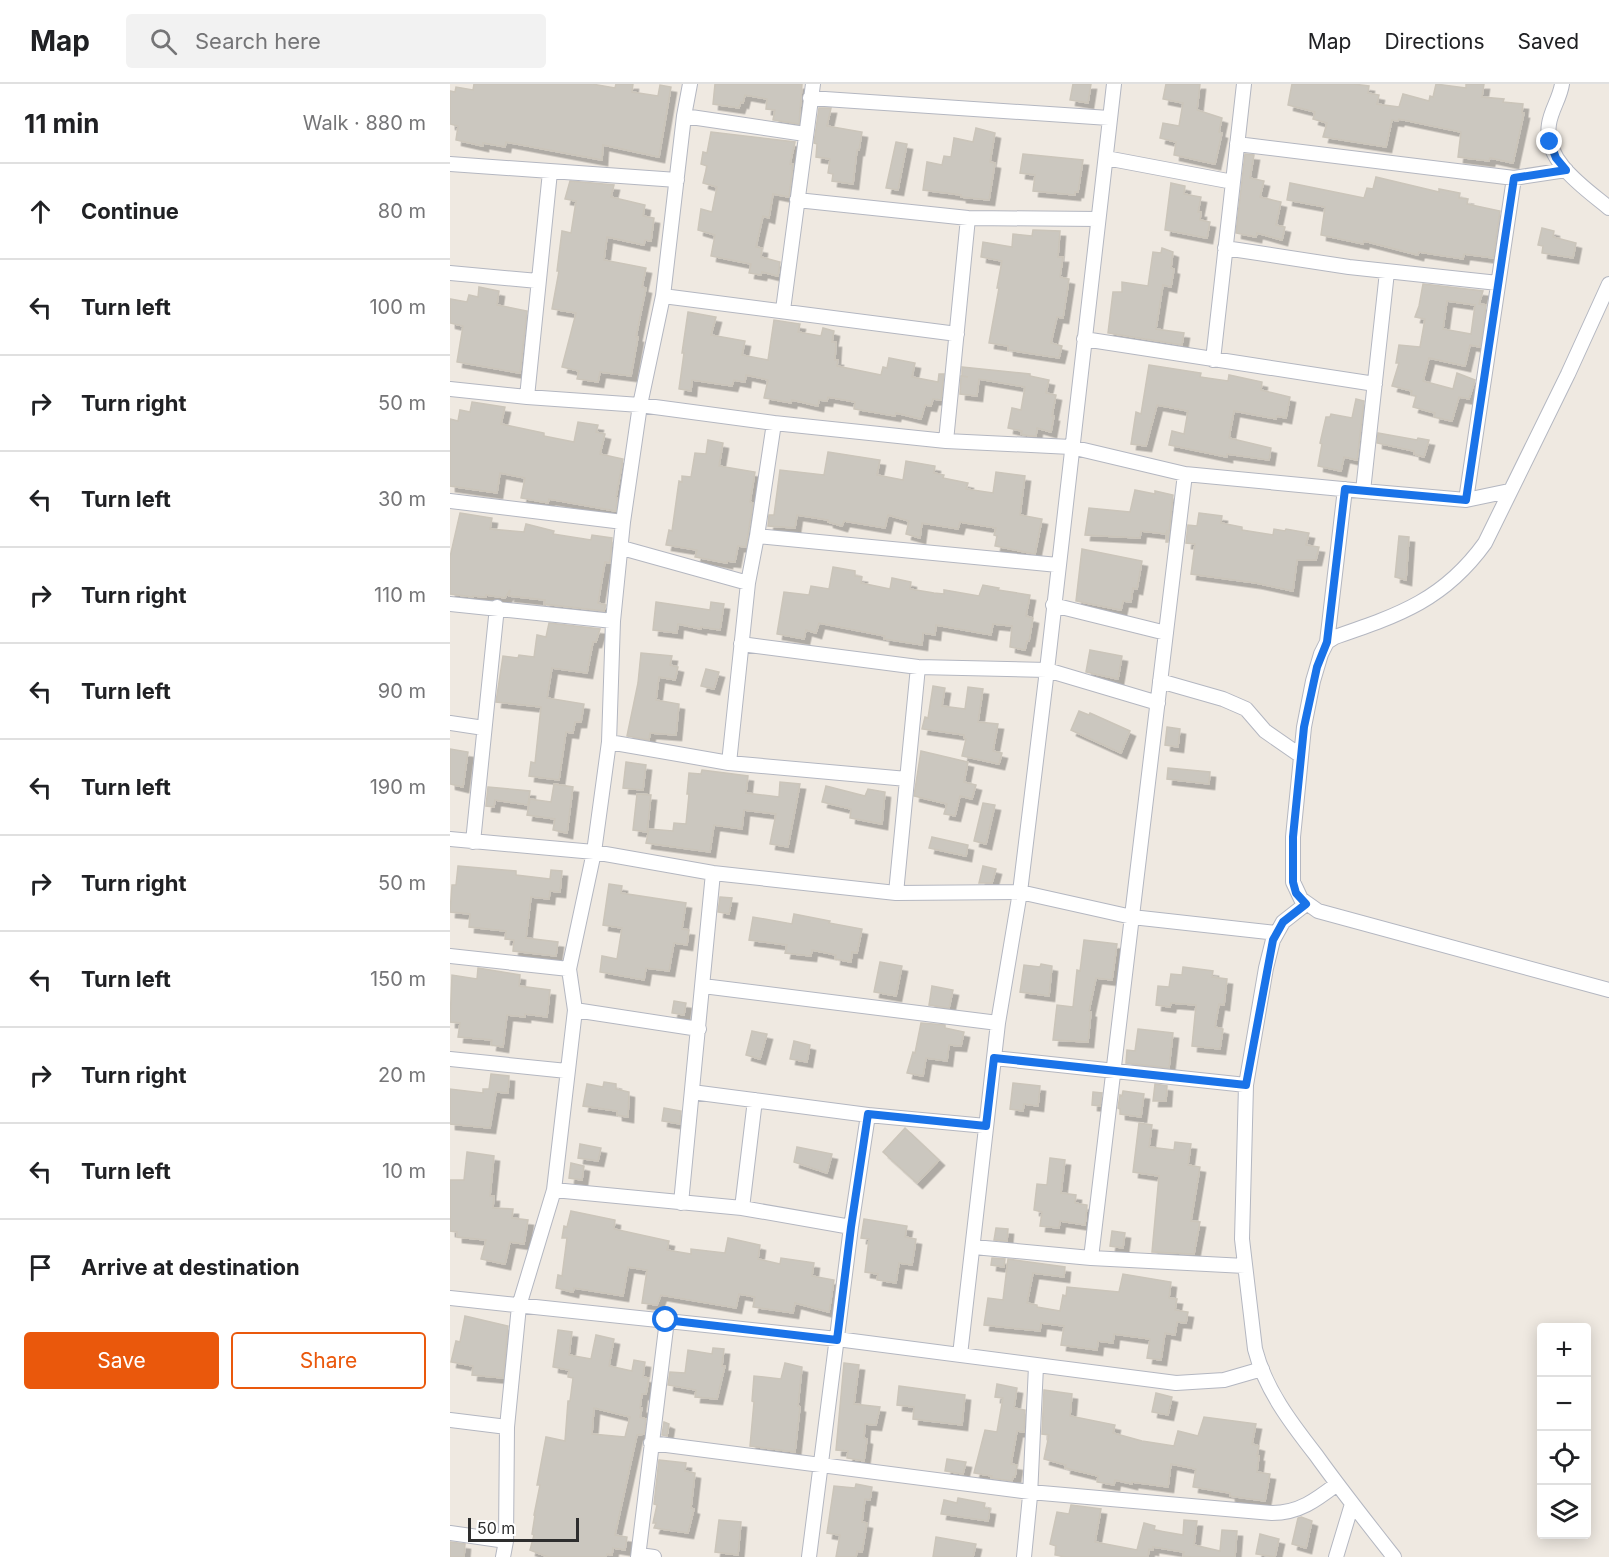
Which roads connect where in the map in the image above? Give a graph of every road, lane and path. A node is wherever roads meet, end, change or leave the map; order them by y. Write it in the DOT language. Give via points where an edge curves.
graph roads {
  1 [pos="690,84"];
  2 [pos="813,84"];
  3 [pos="1114,84"];
  4 [pos="1244,84"];
  5 [pos="1562,84"];
  6 [pos="810,98"];
  7 [pos="684,116"];
  8 [pos="1109,118"];
  9 [pos="805,134"];
  10 [pos="1237,144"];
  11 [pos="1106,158"];
  12 [pos="450,164"];
  13 [pos="1566,170"];
  14 [pos="550,172"];
  15 [pos="1514,178"];
  16 [pos="677,180"];
  17 [pos="1233,182"];
  18 [pos="797,200"];
  19 [pos="1609,208"];
  20 [pos="968,218"];
  21 [pos="1098,219"];
  22 [pos="1225,248"];
  23 [pos="1387,272"];
  24 [pos="450,273"];
  25 [pos="538,281"];
  26 [pos="1498,283"];
  27 [pos="1609,284"];
  28 [pos="663,296"];
  29 [pos="783,310"];
  30 [pos="957,334"];
  31 [pos="1084,339"];
  32 [pos="1213,360"];
  33 [pos="1375,384"];
  34 [pos="450,389"];
  35 [pos="527,398"];
  36 [pos="640,405"];
  37 [pos="774,423"];
  38 [pos="946,441"];
  39 [pos="1071,447"];
  40 [pos="1185,474"];
  41 [pos="1345,489"];
  42 [pos="1509,490"];
  43 [pos="1363,491"];
  44 [pos="1466,500"];
  45 [pos="450,501"];
  46 [pos="623,522"];
  47 [pos="757,536"];
  48 [pos="622,548"];
  49 [pos="1058,565"];
  50 [pos="747,583"];
  51 [pos="450,604"];
  52 [pos="1053,605"];
  53 [pos="497,608"];
  54 [pos="613,621"];
  55 [pos="1166,633"];
  56 [pos="1327,642"];
  57 [pos="741,644"];
  58 [pos="918,667"];
  59 [pos="1047,670"];
  60 [pos="1161,681"];
  61 [pos="1158,703"];
  62 [pos="450,723"];
  63 [pos="484,728"];
  64 [pos="609,742"];
  65 [pos="1301,756"];
  66 [pos="729,763"];
  67 [pos="907,779"];
  68 [pos="450,839"];
  69 [pos="473,842"];
  70 [pos="594,852"];
  71 [pos="713,873"];
  72 [pos="1020,892"];
  73 [pos="896,893"];
  74 [pos="1306,904"];
  75 [pos="1132,917"];
  76 [pos="1276,933"];
  77 [pos="450,956"];
  78 [pos="569,969"];
  79 [pos="703,986"];
  80 [pos="1609,990"];
  81 [pos="575,1010"];
  82 [pos="998,1023"];
  83 [pos="699,1029"];
  84 [pos="994,1058"];
  85 [pos="450,1059"];
  86 [pos="567,1071"];
  87 [pos="1113,1071"];
  88 [pos="1246,1085"];
  89 [pos="692,1092"];
  90 [pos="755,1100"];
  91 [pos="868,1114"];
  92 [pos="986,1126"];
  93 [pos="554,1190"];
  94 [pos="681,1203"];
  95 [pos="742,1208"];
  96 [pos="851,1227"];
  97 [pos="974,1247"];
  98 [pos="1091,1258"];
  99 [pos="1245,1266"];
  100 [pos="450,1298"];
  101 [pos="519,1306"];
  102 [pos="666,1320"];
  103 [pos="837,1340"];
  104 [pos="960,1355"];
  105 [pos="1036,1366"];
  106 [pos="1262,1369"];
  107 [pos="450,1420"];
  108 [pos="507,1427"];
  109 [pos="651,1443"];
  110 [pos="821,1465"];
  111 [pos="1337,1484"];
  112 [pos="1030,1492"];
  113 [pos="1352,1504"];
  114 [pos="450,1533"];
  115 [pos="506,1541"];
  116 [pos="638,1556"];
  117 [pos="503,1557"];
  118 [pos="654,1557"];
  119 [pos="809,1557"];
  120 [pos="1024,1557"];
  121 [pos="1336,1557"];
  122 [pos="1394,1557"];
  1 -- 7 [label="street"];
  2 -- 6 [label="street"];
  3 -- 8 [label="street"];
  4 -- 10 [label="street"];
  5 -- 13 [label="street" via="1549,135 1556,158"];
  6 -- 8 [label="street"];
  6 -- 9 [label="street"];
  7 -- 9 [label="street"];
  7 -- 16 [label="street"];
  8 -- 11 [label="street"];
  9 -- 18 [label="street"];
  10 -- 15 [label="street"];
  10 -- 17 [label="street"];
  11 -- 17 [label="street"];
  11 -- 21 [label="street"];
  12 -- 14 [label="street"];
  13 -- 15 [label="street"];
  13 -- 19 [label="street"];
  14 -- 16 [label="street"];
  14 -- 25 [label="street"];
  15 -- 26 [label="street"];
  16 -- 28 [label="street"];
  17 -- 22 [label="street"];
  18 -- 20 [label="street"];
  18 -- 29 [label="street"];
  20 -- 21 [label="street"];
  20 -- 30 [label="street"];
  21 -- 31 [label="street"];
  22 -- 23 [label="street"];
  22 -- 32 [label="street"];
  23 -- 26 [label="street"];
  23 -- 33 [label="street"];
  24 -- 25 [label="street"];
  25 -- 35 [label="street"];
  26 -- 44 [label="street"];
  27 -- 42 [label="street"];
  28 -- 29 [label="street"];
  28 -- 36 [label="street"];
  29 -- 30 [label="street"];
  30 -- 38 [label="street"];
  31 -- 32 [label="street"];
  31 -- 39 [label="street"];
  32 -- 33 [label="street"];
  33 -- 43 [label="street"];
  34 -- 35 [label="street"];
  35 -- 36 [label="street"];
  36 -- 37 [label="street"];
  36 -- 46 [label="street"];
  37 -- 38 [label="street"];
  37 -- 47 [label="street"];
  38 -- 39 [label="street"];
  39 -- 40 [label="street"];
  39 -- 49 [label="street"];
  40 -- 41 [label="street"];
  40 -- 55 [label="street"];
  41 -- 43 [label="street"];
  41 -- 56 [label="street"];
  42 -- 44 [label="street"];
  42 -- 56 [label="street" via="1485,543 1447,586 1410,608"];
  43 -- 44 [label="street"];
  45 -- 46 [label="street"];
  46 -- 48 [label="street"];
  47 -- 49 [label="street"];
  47 -- 50 [label="street"];
  48 -- 50 [label="street"];
  48 -- 54 [label="street"];
  49 -- 52 [label="street"];
  50 -- 57 [label="street"];
  51 -- 53 [label="street"];
  52 -- 55 [label="street"];
  52 -- 59 [label="street"];
  53 -- 54 [label="street"];
  53 -- 63 [label="street"];
  54 -- 64 [label="street"];
  55 -- 60 [label="street"];
  56 -- 65 [label="street" via="1317,667"];
  57 -- 58 [label="street"];
  57 -- 66 [label="street"];
  58 -- 59 [label="street"];
  58 -- 67 [label="street"];
  59 -- 61 [label="street"];
  59 -- 72 [label="street"];
  60 -- 61 [label="street"];
  60 -- 65 [label="street" via="1246,709 1265,730"];
  61 -- 75 [label="street"];
  62 -- 63 [label="street"];
  63 -- 69 [label="street"];
  64 -- 66 [label="street"];
  64 -- 70 [label="street"];
  65 -- 74 [label="street" via="1291,869 1296,893"];
  66 -- 67 [label="street"];
  67 -- 73 [label="street"];
  68 -- 69 [label="street"];
  69 -- 70 [label="street"];
  70 -- 71 [label="street"];
  70 -- 78 [label="street"];
  71 -- 73 [label="street"];
  71 -- 79 [label="street"];
  72 -- 73 [label="street"];
  72 -- 75 [label="street"];
  72 -- 82 [label="street"];
  74 -- 76 [label="street" via="1283,922"];
  74 -- 80 [label="street" via="1323,913"];
  75 -- 76 [label="street"];
  75 -- 87 [label="street"];
  76 -- 88 [label="street" via="1266,968"];
  77 -- 78 [label="street"];
  78 -- 81 [label="street"];
  79 -- 82 [label="street"];
  79 -- 83 [label="street"];
  81 -- 83 [label="street"];
  81 -- 86 [label="street"];
  82 -- 84 [label="street"];
  83 -- 89 [label="street"];
  84 -- 87 [label="street"];
  84 -- 92 [label="street"];
  85 -- 86 [label="street"];
  86 -- 93 [label="street"];
  87 -- 88 [label="street"];
  87 -- 98 [label="street"];
  88 -- 99 [label="street" via="1242,1239"];
  89 -- 90 [label="street"];
  89 -- 94 [label="street"];
  90 -- 91 [label="street"];
  90 -- 95 [label="street"];
  91 -- 92 [label="street"];
  91 -- 96 [label="street"];
  92 -- 97 [label="street"];
  93 -- 94 [label="street"];
  93 -- 101 [label="street"];
  94 -- 95 [label="street"];
  95 -- 96 [label="street"];
  96 -- 103 [label="street"];
  97 -- 98 [label="street"];
  97 -- 104 [label="street"];
  98 -- 99 [label="street"];
  99 -- 106 [label="street" via="1255,1349"];
  100 -- 101 [label="street"];
  101 -- 102 [label="street"];
  101 -- 108 [label="street"];
  102 -- 103 [label="street"];
  102 -- 109 [label="street"];
  103 -- 104 [label="street"];
  103 -- 110 [label="street"];
  104 -- 105 [label="street"];
  105 -- 106 [label="street" via="1194,1383 1235,1378"];
  105 -- 112 [label="street"];
  106 -- 111 [label="street" via="1282,1410"];
  107 -- 108 [label="street"];
  108 -- 115 [label="street"];
  109 -- 110 [label="street"];
  109 -- 116 [label="street"];
  110 -- 112 [label="street"];
  110 -- 119 [label="street"];
  111 -- 112 [label="street" via="1303,1508 1280,1513"];
  111 -- 113 [label="street"];
  112 -- 120 [label="street"];
  113 -- 121 [label="street"];
  113 -- 122 [label="street"];
  114 -- 115 [label="street"];
  115 -- 117 [label="street"];
  116 -- 118 [label="street"];
}
